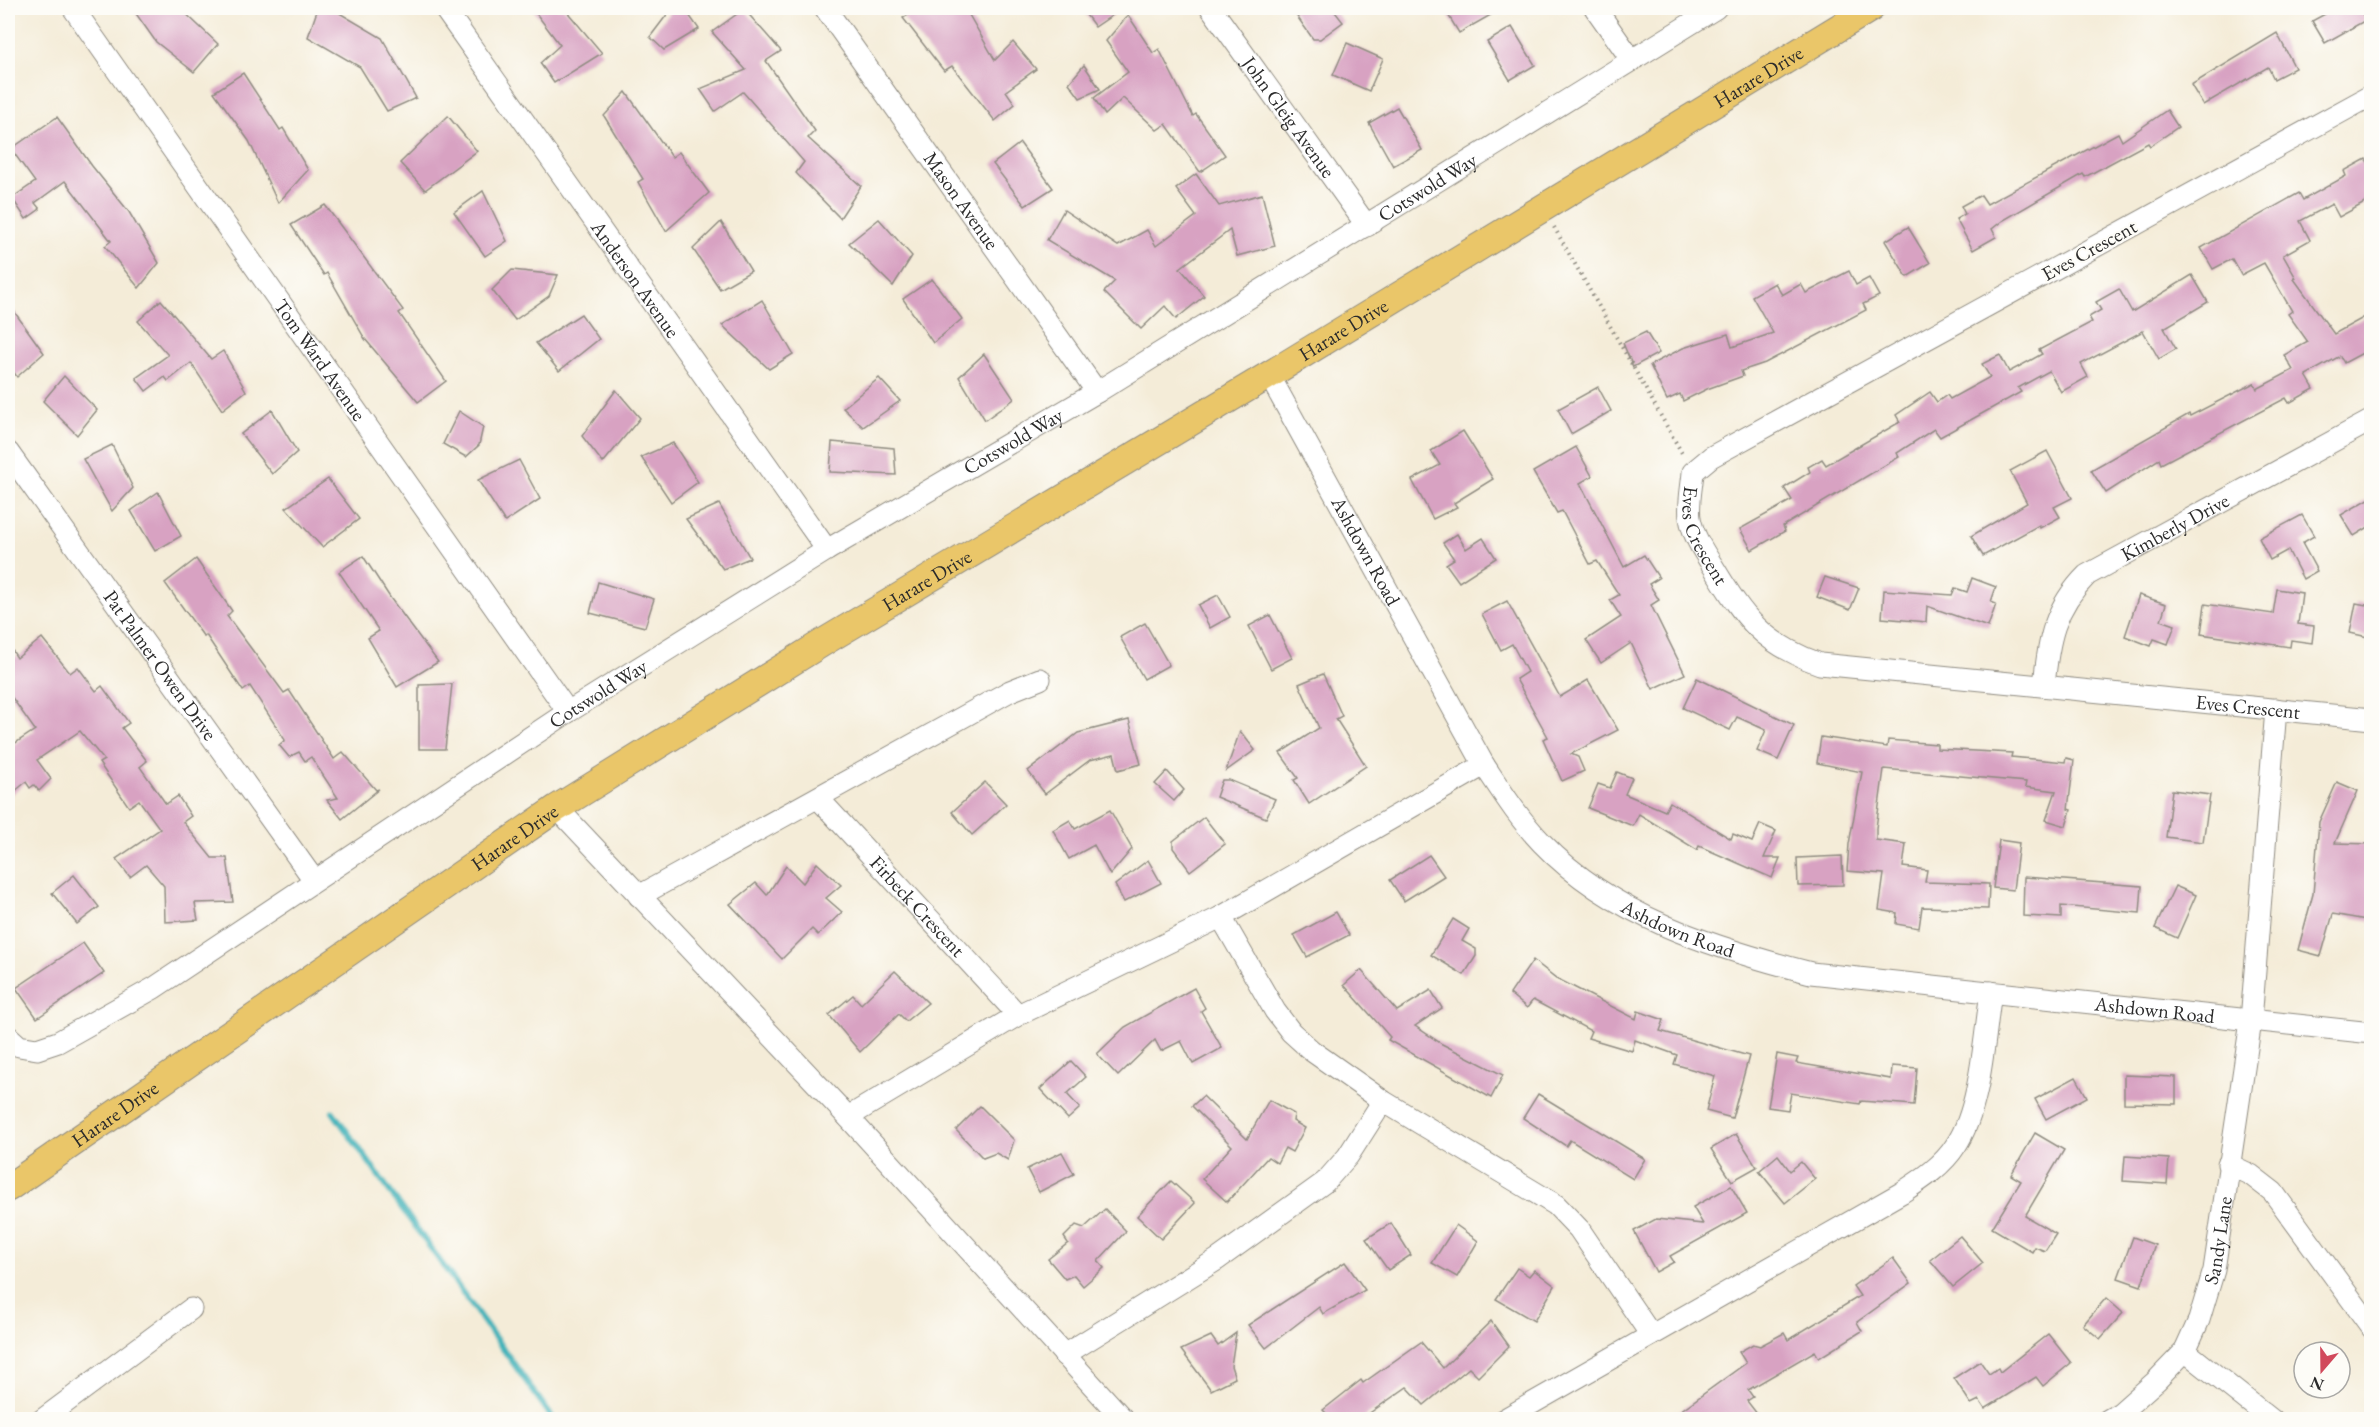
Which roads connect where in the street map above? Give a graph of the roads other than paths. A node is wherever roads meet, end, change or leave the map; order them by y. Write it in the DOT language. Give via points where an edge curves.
graph roads {
  1 [pos="72,8"];
  2 [pos="444,8"];
  3 [pos="825,8"];
  4 [pos="1210,8"];
  5 [pos="1595,8"];
  6 [pos="1716,8"];
  7 [pos="1854,12"];
  8 [pos="1630,59"];
  9 [pos="2372,95"];
  10 [pos="1367,226"];
  11 [pos="1269,375"];
  12 [pos="1097,392"];
  13 [pos="2372,420"];
  14 [pos="8,452"];
  15 [pos="827,550"];
  16 [pos="1040,679"];
  17 [pos="2044,686"];
  18 [pos="2276,709"];
  19 [pos="568,712"];
  20 [pos="2372,719"];
  21 [pos="1484,765"];
  22 [pos="818,798"];
  23 [pos="557,808"];
  24 [pos="314,880"];
  25 [pos="639,896"];
  26 [pos="1221,917"];
  27 [pos="1991,992"];
  28 [pos="1018,1015"];
  29 [pos="2251,1021"];
  30 [pos="2372,1033"];
  31 [pos="8,1036"];
  32 [pos="1383,1101"];
  33 [pos="848,1117"];
  34 [pos="2228,1164"];
  35 [pos="8,1188"];
  36 [pos="191,1309"];
  37 [pos="2372,1329"];
  38 [pos="1651,1335"];
  39 [pos="2185,1351"];
  40 [pos="1064,1355"];
  41 [pos="42,1419"];
  42 [pos="1124,1419"];
  43 [pos="1503,1419"];
  44 [pos="2108,1419"];
  45 [pos="2272,1419"];
  1 -- 19 [label="street, Tom Ward Avenue"];
  2 -- 15 [label="street, Anderson Avenue"];
  3 -- 12 [label="street, Mason Avenue"];
  4 -- 10 [label="street, John Gleig Avenue"];
  5 -- 8 [label="street"];
  6 -- 8 [label="street, Cotswold Way"];
  7 -- 11 [label="main road, Harare Drive"];
  8 -- 10 [label="street, Cotswold Way"];
  9 -- 17 [label="street, Eves Crescent" via="1711,457 1693,472 1689,516 1694,534 1738,609 1775,643 1796,656 1820,664"];
  10 -- 12 [label="street, Cotswold Way"];
  11 -- 21 [label="street, Ashdown Road"];
  11 -- 23 [label="main road, Harare Drive" via="827,640"];
  12 -- 15 [label="street, Cotswold Way"];
  13 -- 17 [label="street, Kimberly Drive" via="2087,575 2069,592 2060,610 2047,647"];
  14 -- 24 [label="street, Pat Palmer Owen Drive"];
  15 -- 19 [label="street, Cotswold Way"];
  16 -- 22 [label="street" via="1010,691"];
  17 -- 18 [label="street, Eves Crescent"];
  18 -- 20 [label="street, Eves Crescent"];
  18 -- 29 [label="street, Sandy Lane"];
  19 -- 24 [label="street, Cotswold Way"];
  21 -- 26 [label="street"];
  21 -- 27 [label="street, Ashdown Road" via="1542,843 1640,916 1727,951 1811,974"];
  22 -- 25 [label="street"];
  22 -- 28 [label="street, Firbeck Crescent"];
  23 -- 25 [label="street"];
  23 -- 35 [label="main road, Harare Drive"];
  24 -- 31 [label="street, Cotswold Way" via="191,965 58,1042 37,1049 19,1046"];
  25 -- 33 [label="street"];
  26 -- 28 [label="street"];
  26 -- 32 [label="street" via="1291,1032"];
  27 -- 29 [label="street, Ashdown Road"];
  27 -- 38 [label="street" via="1971,1119 1940,1164 1900,1193"];
  28 -- 33 [label="street"];
  29 -- 30 [label="street, Ashdown Road"];
  29 -- 34 [label="street, Sandy Lane"];
  32 -- 38 [label="street" via="1556,1205 1579,1229"];
  32 -- 40 [label="street" via="1348,1156 1325,1182 1218,1259"];
  33 -- 40 [label="street"];
  34 -- 37 [label="street" via="2273,1192"];
  34 -- 39 [label="street, Sandy Lane" via="2214,1270"];
  36 -- 41 [label="street"];
  38 -- 43 [label="street"];
  39 -- 44 [label="street, Sandy Lane" via="2120,1413"];
  39 -- 45 [label="street"];
  40 -- 42 [label="street"];
}
